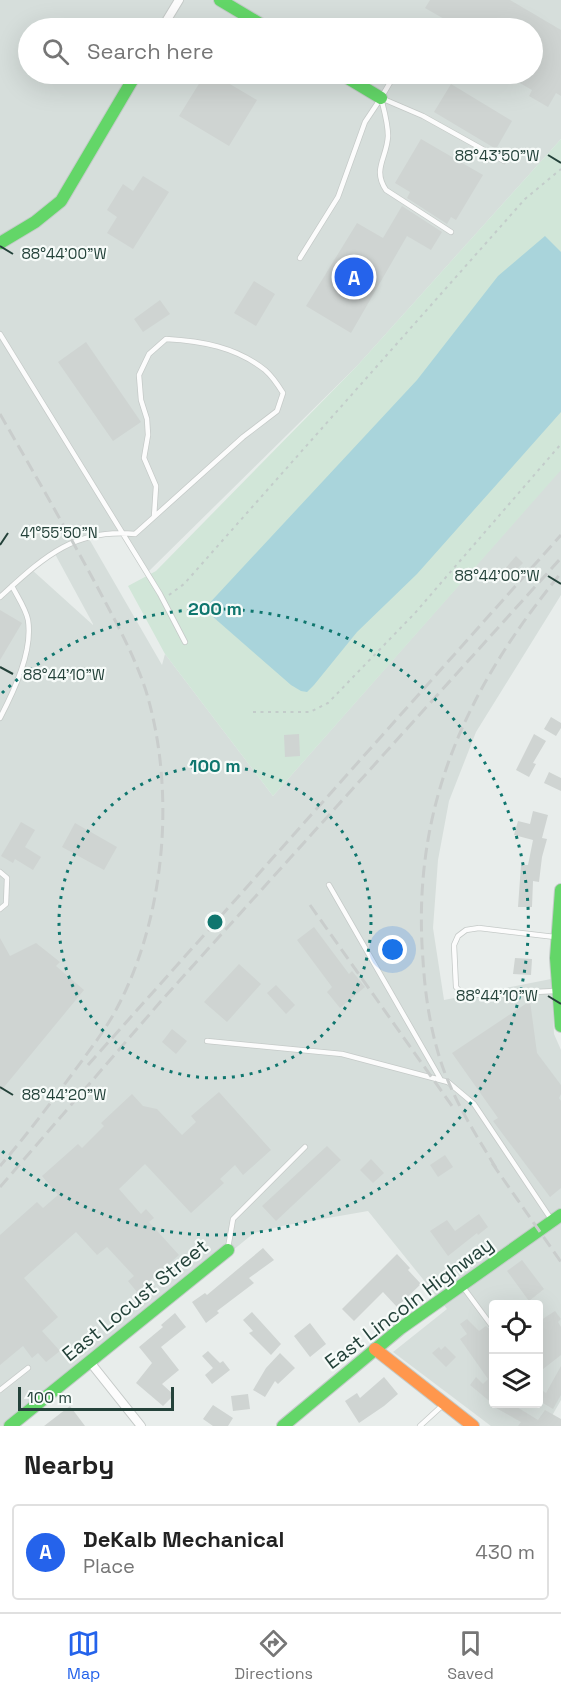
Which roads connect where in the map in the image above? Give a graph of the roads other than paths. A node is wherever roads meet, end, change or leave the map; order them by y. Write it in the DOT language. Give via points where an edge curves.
graph roads {
  1 [pos="179,0"];
  2 [pos="220,0"];
  3 [pos="168,18"];
  4 [pos="250,18"];
  5 [pos="130,84"];
  6 [pos="358,84"];
  7 [pos="389,84"];
  8 [pos="381,98"];
  9 [pos="504,161"];
  10 [pos="451,232"];
  11 [pos="0,243"];
  12 [pos="300,258"];
  13 [pos="0,334"];
  14 [pos="154,517"];
  15 [pos="122,532"];
  16 [pos="12,586"];
  17 [pos="0,597"];
  18 [pos="185,642"];
  19 [pos="0,718"];
  20 [pos="0,872"];
  21 [pos="329,885"];
  22 [pos="561,890"];
  23 [pos="0,909"];
  24 [pos="557,937"];
  25 [pos="558,991"];
  26 [pos="561,1026"];
  27 [pos="207,1041"];
  28 [pos="441,1080"];
  29 [pos="305,1147"];
  30 [pos="557,1218"];
  31 [pos="228,1250"];
  32 [pos="461,1285"];
  33 [pos="489,1322"];
  34 [pos="375,1349"];
  35 [pos="90,1362"];
  36 [pos="28,1368"];
  37 [pos="0,1390"];
  38 [pos="444,1404"];
  39 [pos="10,1426"];
  40 [pos="141,1426"];
  41 [pos="283,1426"];
  42 [pos="420,1426"];
  43 [pos="473,1426"];
  1 -- 3 [label="street"];
  2 -- 4 [label="street"];
  5 -- 11 [label="street" via="61,201"];
  6 -- 8 [label="street"];
  7 -- 8 [label="lane"];
  8 -- 9 [label="lane" via="423,116"];
  8 -- 10 [label="lane" via="388,132 379,180 386,190"];
  8 -- 12 [label="lane" via="365,122 338,197"];
  13 -- 15 [label="lane"];
  14 -- 14 [label="lane" via="156,486 144,458 148,435 139,375 149,354 166,339 192,340 239,353 266,371 283,393 277,411"];
  14 -- 15 [label="lane" via="135,534"];
  15 -- 16 [label="lane" via="73,542 37,563"];
  15 -- 18 [label="lane"];
  16 -- 17 [label="lane"];
  16 -- 19 [label="lane" via="28,619 27,650 16,687"];
  20 -- 23 [label="lane" via="7,878 6,904"];
  21 -- 28 [label="lane"];
  22 -- 24 [label="street"];
  24 -- 25 [label="street"];
  24 -- 25 [label="lane" via="480,928 466,930 454,945 456,987 462,993"];
  25 -- 26 [label="street"];
  27 -- 28 [label="lane" via="342,1054"];
  28 -- 30 [label="lane" via="474,1104"];
  29 -- 31 [label="lane" via="233,1219"];
  30 -- 32 [label="street, East Lincoln Highway"];
  31 -- 35 [label="street, East Locust Street"];
  32 -- 33 [label="lane"];
  32 -- 34 [label="street, East Lincoln Highway"];
  34 -- 38 [label="street"];
  34 -- 41 [label="street, East Lincoln Highway"];
  35 -- 39 [label="street, East Locust Street"];
  35 -- 40 [label="street"];
  36 -- 37 [label="lane"];
  38 -- 42 [label="lane"];
  38 -- 43 [label="street"];
}
